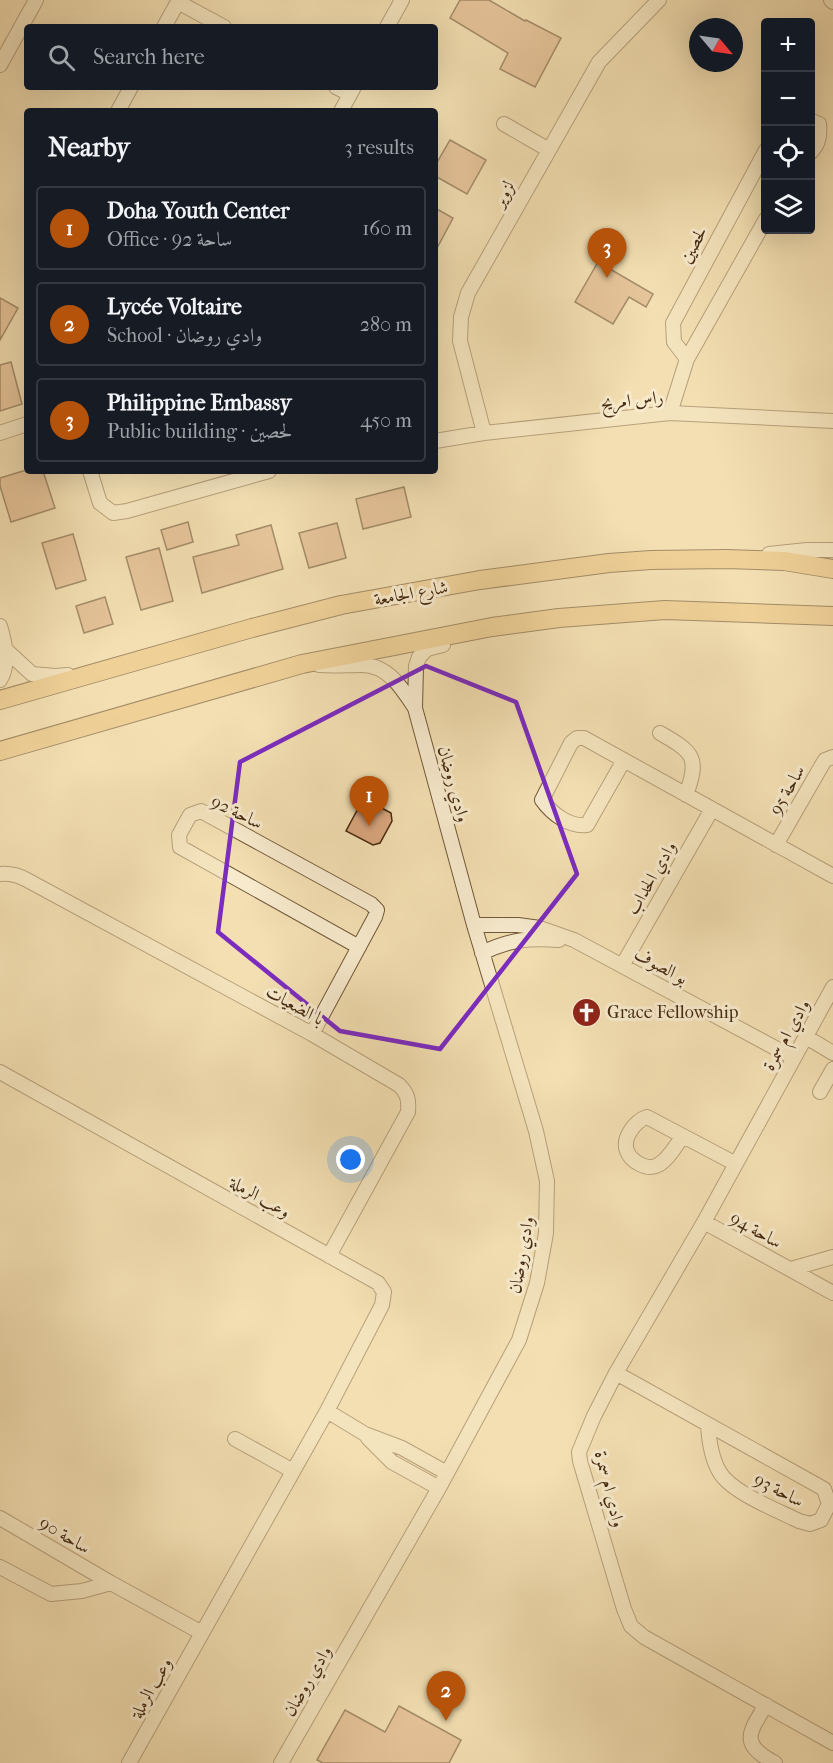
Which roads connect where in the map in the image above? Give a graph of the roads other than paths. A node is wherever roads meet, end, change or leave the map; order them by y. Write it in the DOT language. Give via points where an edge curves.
graph roads {
  1 [pos="36,0"];
  2 [pos="402,0"];
  3 [pos="658,0"];
  4 [pos="178,1"];
  5 [pos="166,24"];
  6 [pos="219,24"];
  7 [pos="389,24"];
  8 [pos="1,60"];
  9 [pos="129,90"];
  10 [pos="352,91"];
  11 [pos="120,108"];
  12 [pos="343,108"];
  13 [pos="815,122"];
  14 [pos="504,124"];
  15 [pos="815,149"];
  16 [pos="549,150"];
  17 [pos="761,158"];
  18 [pos="761,226"];
  19 [pos="687,359"];
  20 [pos="670,413"];
  21 [pos="833,421"];
  22 [pos="24,425"];
  23 [pos="0,433"];
  24 [pos="484,433"];
  25 [pos="438,441"];
  26 [pos="91,474"];
  27 [pos="257,474"];
  28 [pos="833,550"];
  29 [pos="746,560"];
  30 [pos="833,569"];
  31 [pos="833,616"];
  32 [pos="0,626"];
  33 [pos="492,627"];
  34 [pos="6,650"];
  35 [pos="302,664"];
  36 [pos="106,671"];
  37 [pos="0,680"];
  38 [pos="0,700"];
  39 [pos="415,708"];
  40 [pos="660,733"];
  41 [pos="0,751"];
  42 [pos="833,757"];
  43 [pos="624,760"];
  44 [pos="687,795"];
  45 [pos="712,809"];
  46 [pos="776,845"];
  47 [pos="0,874"];
  48 [pos="833,876"];
  49 [pos="474,925"];
  50 [pos="574,940"];
  51 [pos="359,947"];
  52 [pos="483,953"];
  53 [pos="622,966"];
  54 [pos="833,987"];
  55 [pos="820,1011"];
  56 [pos="833,1019"];
  57 [pos="312,1034"];
  58 [pos="806,1037"];
  59 [pos="833,1053"];
  60 [pos="794,1058"];
  61 [pos="833,1068"];
  62 [pos="0,1072"];
  63 [pos="820,1092"];
  64 [pos="683,1136"];
  65 [pos="736,1164"];
  66 [pos="704,1221"];
  67 [pos="329,1256"];
  68 [pos="833,1257"];
  69 [pos="791,1269"];
  70 [pos="833,1293"];
  71 [pos="616,1373"];
  72 [pos="327,1411"];
  73 [pos="708,1425"];
  74 [pos="365,1434"];
  75 [pos="235,1439"];
  76 [pos="293,1471"];
  77 [pos="447,1473"];
  78 [pos="439,1488"];
  79 [pos="0,1518"];
  80 [pos="0,1567"];
  81 [pos="111,1583"];
  82 [pos="202,1633"];
  83 [pos="766,1705"];
  84 [pos="833,1743"];
  85 [pos="129,1763"];
  86 [pos="281,1763"];
  87 [pos="775,1763"];
  1 -- 8 [label="street"];
  2 -- 7 [label="street"];
  3 -- 16 [label="street, لزوير" via="599,62"];
  4 -- 5 [label="street"];
  4 -- 6 [label="street"];
  9 -- 11 [label="street"];
  10 -- 12 [label="street"];
  13 -- 15 [label="street" via="819,124 820,136"];
  14 -- 16 [label="street"];
  16 -- 24 [label="street, لزوير" via="468,293 461,317 460,340"];
  17 -- 19 [label="street, لحصين" via="673,323 674,342"];
  18 -- 19 [label="street"];
  19 -- 20 [label="street"];
  20 -- 21 [label="street, راس امريح"];
  20 -- 24 [label="street, راس امريح"];
  22 -- 23 [label="street"];
  24 -- 25 [label="street, راس امريح"];
  26 -- 27 [label="street" via="100,503 113,513"];
  28 -- 29 [label="street"];
  29 -- 30 [label="main road, شارع الجامعة"];
  29 -- 36 [label="main road, شارع الجامعة" via="609,563 480,580 341,605"];
  31 -- 33 [label="main road" via="665,610"];
  32 -- 34 [label="street"];
  33 -- 35 [label="main road"];
  33 -- 39 [label="street, وادي روضان" via="427,649 419,657"];
  34 -- 36 [label="street" via="32,675"];
  34 -- 37 [label="street"];
  35 -- 39 [label="street, وادي روضان" via="376,667 393,678"];
  35 -- 41 [label="main road"];
  36 -- 38 [label="main road, شارع الجامعة"];
  39 -- 49 [label="street, وادي روضان"];
  40 -- 44 [label="street" via="684,747 693,760"];
  42 -- 46 [label="street, ساحة 95" via="825,760"];
  43 -- 43 [label="street" via="577,738 542,800 562,819 587,825"];
  43 -- 44 [label="street"];
  44 -- 45 [label="street"];
  45 -- 46 [label="street"];
  45 -- 53 [label="street, وادي الحداب"];
  46 -- 48 [label="street"];
  47 -- 57 [label="street, با الضعيات" via="27,880"];
  49 -- 50 [label="street, بو الصوف" via="540,928"];
  49 -- 52 [label="street, وادي روضان"];
  50 -- 52 [label="street, بو الصوف" via="532,939 501,944"];
  50 -- 53 [label="street, بو الصوف"];
  51 -- 51 [label="street, ساحة 92" via="375,918 377,910 371,904 201,811 190,815 179,835 180,847"];
  51 -- 57 [label="street, ساحة 92"];
  52 -- 77 [label="street, وادي روضان" via="536,1131 547,1181 546,1233 537,1283 519,1340"];
  53 -- 60 [label="street, بو الصوف"];
  54 -- 55 [label="street, وادي ام سمرة"];
  55 -- 56 [label="street"];
  55 -- 58 [label="street, وادي ام سمرة"];
  57 -- 67 [label="street, با الضعيات" via="399,1085 409,1101 408,1112"];
  58 -- 59 [label="street"];
  58 -- 60 [label="street, وادي ام سمرة"];
  60 -- 65 [label="street, وادي ام سمرة"];
  61 -- 63 [label="street"];
  62 -- 67 [label="street, وعب الرملة"];
  64 -- 65 [label="street"];
  65 -- 66 [label="street, وادي ام سمرة"];
  66 -- 69 [label="street, ساحة 94"];
  66 -- 71 [label="street, وادي ام سمرة"];
  67 -- 72 [label="street, وعب الرملة" via="378,1283 384,1292 382,1305"];
  68 -- 69 [label="street, ساحة 94"];
  69 -- 70 [label="street, ساحة 94"];
  71 -- 73 [label="street, ساحة 93"];
  71 -- 83 [label="street, وادي ام سمرة" via="579,1452 631,1626"];
  72 -- 74 [label="street"];
  72 -- 76 [label="street, وعب الرملة"];
  73 -- 73 [label="street, ساحة 93" via="710,1448 719,1473 733,1487 799,1521 810,1524 820,1520 829,1504 824,1489"];
  74 -- 77 [label="street" via="402,1448"];
  74 -- 78 [label="street" via="392,1462"];
  75 -- 76 [label="street"];
  76 -- 82 [label="street, وعب الرملة"];
  77 -- 78 [label="street, وادي روضان"];
  78 -- 86 [label="street, وادي روضان"];
  79 -- 81 [label="street, ساحة 90"];
  80 -- 81 [label="street" via="51,1594"];
  81 -- 82 [label="street, ساحة 90"];
  82 -- 85 [label="street, وعب الرملة"];
  83 -- 84 [label="street, وادي ام سمرة"];
  83 -- 87 [label="street" via="752,1730 751,1742 757,1752"];
}
